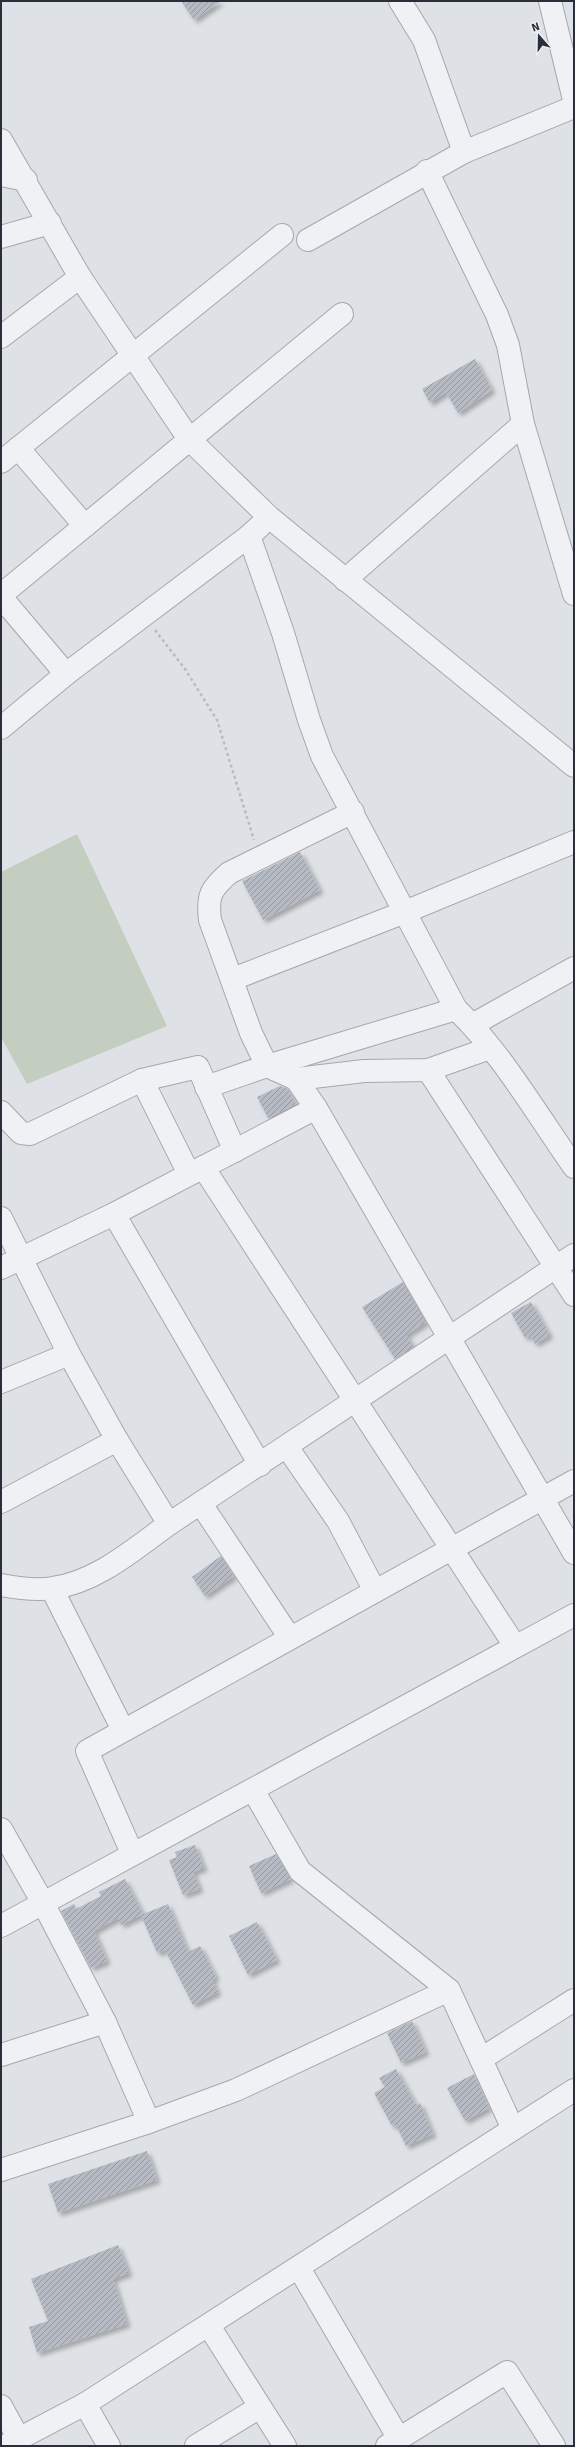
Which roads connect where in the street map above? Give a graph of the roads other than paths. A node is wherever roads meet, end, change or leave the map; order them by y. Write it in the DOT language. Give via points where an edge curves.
graph roads {
  1 [pos="400,1"];
  2 [pos="550,1"];
  3 [pos="574,100"];
  4 [pos="574,107"];
  5 [pos="1,140"];
  6 [pos="464,152"];
  7 [pos="427,171"];
  8 [pos="1,175"];
  9 [pos="26,180"];
  10 [pos="50,223"];
  11 [pos="282,235"];
  12 [pos="1,237"];
  13 [pos="308,240"];
  14 [pos="80,277"];
  15 [pos="342,314"];
  16 [pos="1,337"];
  17 [pos="132,355"];
  18 [pos="523,424"];
  19 [pos="189,439"];
  20 [pos="18,448"];
  21 [pos="1,462"];
  22 [pos="269,516"];
  23 [pos="84,526"];
  24 [pos="250,536"];
  25 [pos="345,580"];
  26 [pos="574,594"];
  27 [pos="1,596"];
  28 [pos="66,674"];
  29 [pos="1,728"];
  30 [pos="574,766"];
  31 [pos="352,812"];
  32 [pos="574,842"];
  33 [pos="405,912"];
  34 [pos="574,968"];
  35 [pos="233,978"];
  36 [pos="456,1009"];
  37 [pos="472,1025"];
  38 [pos="490,1048"];
  39 [pos="267,1066"];
  40 [pos="428,1070"];
  41 [pos="296,1079"];
  42 [pos="142,1080"];
  43 [pos="206,1087"];
  44 [pos="316,1108"];
  45 [pos="1,1112"];
  46 [pos="235,1151"];
  47 [pos="574,1167"];
  48 [pos="196,1171"];
  49 [pos="114,1214"];
  50 [pos="1,1218"];
  51 [pos="22,1258"];
  52 [pos="566,1261"];
  53 [pos="1,1268"];
  54 [pos="574,1295"];
  55 [pos="449,1338"];
  56 [pos="69,1354"];
  57 [pos="1,1382"];
  58 [pos="355,1402"];
  59 [pos="117,1440"];
  60 [pos="287,1447"];
  61 [pos="260,1465"];
  62 [pos="574,1481"];
  63 [pos="542,1499"];
  64 [pos="1,1502"];
  65 [pos="202,1504"];
  66 [pos="169,1524"];
  67 [pos="452,1549"];
  68 [pos="574,1553"];
  69 [pos="1,1585"];
  70 [pos="52,1588"];
  71 [pos="375,1591"];
  72 [pos="574,1614"];
  73 [pos="290,1638"];
  74 [pos="515,1646"];
  75 [pos="123,1730"];
  76 [pos="253,1790"];
  77 [pos="1,1829"];
  78 [pos="132,1853"];
  79 [pos="8,1859"];
  80 [pos="43,1903"];
  81 [pos="1,1926"];
  82 [pos="449,1990"];
  83 [pos="574,2000"];
  84 [pos="105,2022"];
  85 [pos="1,2055"];
  86 [pos="481,2059"];
  87 [pos="574,2090"];
  88 [pos="149,2122"];
  89 [pos="513,2129"];
  90 [pos="1,2170"];
  91 [pos="299,2268"];
  92 [pos="209,2326"];
  93 [pos="86,2404"];
  94 [pos="1,2406"];
  95 [pos="260,2406"];
  96 [pos="12,2442"];
  97 [pos="393,2442"];
  98 [pos="109,2446"];
  99 [pos="196,2446"];
  100 [pos="285,2446"];
  101 [pos="554,2446"];
  1 -- 6 [label="street" via="424,40"];
  2 -- 3 [label="street"];
  4 -- 6 [label="street"];
  5 -- 9 [label="street"];
  6 -- 7 [label="street"];
  7 -- 13 [label="street"];
  7 -- 18 [label="street" via="497,315 508,345"];
  8 -- 9 [label="street"];
  9 -- 10 [label="street"];
  10 -- 12 [label="street"];
  10 -- 14 [label="street"];
  11 -- 17 [label="street"];
  14 -- 16 [label="street"];
  14 -- 17 [label="street"];
  15 -- 19 [label="street"];
  17 -- 19 [label="street"];
  17 -- 20 [label="street"];
  18 -- 25 [label="street"];
  18 -- 26 [label="street"];
  19 -- 22 [label="street"];
  19 -- 23 [label="street"];
  20 -- 21 [label="street"];
  20 -- 23 [label="street"];
  22 -- 24 [label="street"];
  22 -- 25 [label="street"];
  23 -- 27 [label="street"];
  24 -- 28 [label="street"];
  24 -- 31 [label="street" via="322,756"];
  25 -- 30 [label="street"];
  27 -- 28 [label="street"];
  28 -- 29 [label="street"];
  31 -- 33 [label="street"];
  31 -- 35 [label="street" via="229,873 214,887 208,901 210,920"];
  32 -- 33 [label="street"];
  33 -- 35 [label="street"];
  33 -- 36 [label="street"];
  34 -- 37 [label="street"];
  35 -- 39 [label="street" via="251,1033"];
  36 -- 37 [label="street"];
  36 -- 39 [label="street"];
  37 -- 38 [label="street"];
  38 -- 40 [label="street"];
  38 -- 47 [label="street"];
  39 -- 41 [label="street"];
  39 -- 43 [label="street"];
  40 -- 41 [label="street" via="364,1071"];
  40 -- 52 [label="street"];
  41 -- 44 [label="street"];
  42 -- 43 [label="street" via="198,1067"];
  42 -- 45 [label="street" via="30,1134 21,1133"];
  42 -- 48 [label="street"];
  43 -- 46 [label="street"];
  44 -- 46 [label="street"];
  44 -- 55 [label="street"];
  46 -- 48 [label="street"];
  48 -- 49 [label="street"];
  48 -- 58 [label="street"];
  49 -- 51 [label="street"];
  49 -- 61 [label="street"];
  50 -- 51 [label="street"];
  51 -- 53 [label="street"];
  51 -- 56 [label="street"];
  52 -- 54 [label="street"];
  52 -- 55 [label="street"];
  55 -- 58 [label="street"];
  55 -- 63 [label="street"];
  56 -- 57 [label="street"];
  56 -- 59 [label="street"];
  58 -- 60 [label="street"];
  58 -- 67 [label="street"];
  59 -- 64 [label="street"];
  59 -- 66 [label="street"];
  60 -- 61 [label="street"];
  60 -- 71 [label="street" via="338,1521"];
  61 -- 65 [label="street"];
  62 -- 63 [label="street"];
  63 -- 67 [label="street"];
  63 -- 68 [label="street"];
  65 -- 66 [label="street"];
  65 -- 73 [label="street"];
  66 -- 70 [label="street" via="110,1565 71,1584"];
  67 -- 71 [label="street"];
  67 -- 74 [label="street"];
  69 -- 70 [label="street"];
  70 -- 75 [label="street"];
  71 -- 73 [label="street"];
  72 -- 74 [label="street"];
  73 -- 75 [label="street"];
  74 -- 76 [label="street"];
  75 -- 78 [label="street" via="86,1751"];
  76 -- 78 [label="street"];
  76 -- 82 [label="street" via="300,1870"];
  77 -- 79 [label="street"];
  78 -- 80 [label="street"];
  79 -- 80 [label="street"];
  80 -- 81 [label="street"];
  80 -- 84 [label="street"];
  82 -- 86 [label="street"];
  82 -- 88 [label="street" via="236,2090"];
  83 -- 86 [label="street"];
  84 -- 85 [label="street"];
  84 -- 88 [label="street"];
  86 -- 89 [label="street"];
  87 -- 89 [label="street"];
  88 -- 90 [label="street"];
  89 -- 91 [label="street"];
  91 -- 92 [label="street"];
  91 -- 97 [label="street"];
  92 -- 93 [label="street"];
  92 -- 95 [label="street"];
  93 -- 96 [label="street"];
  93 -- 98 [label="street"];
  94 -- 96 [label="street"];
  95 -- 99 [label="street"];
  95 -- 100 [label="street"];
  97 -- 101 [label="street" via="507,2372"];
}
